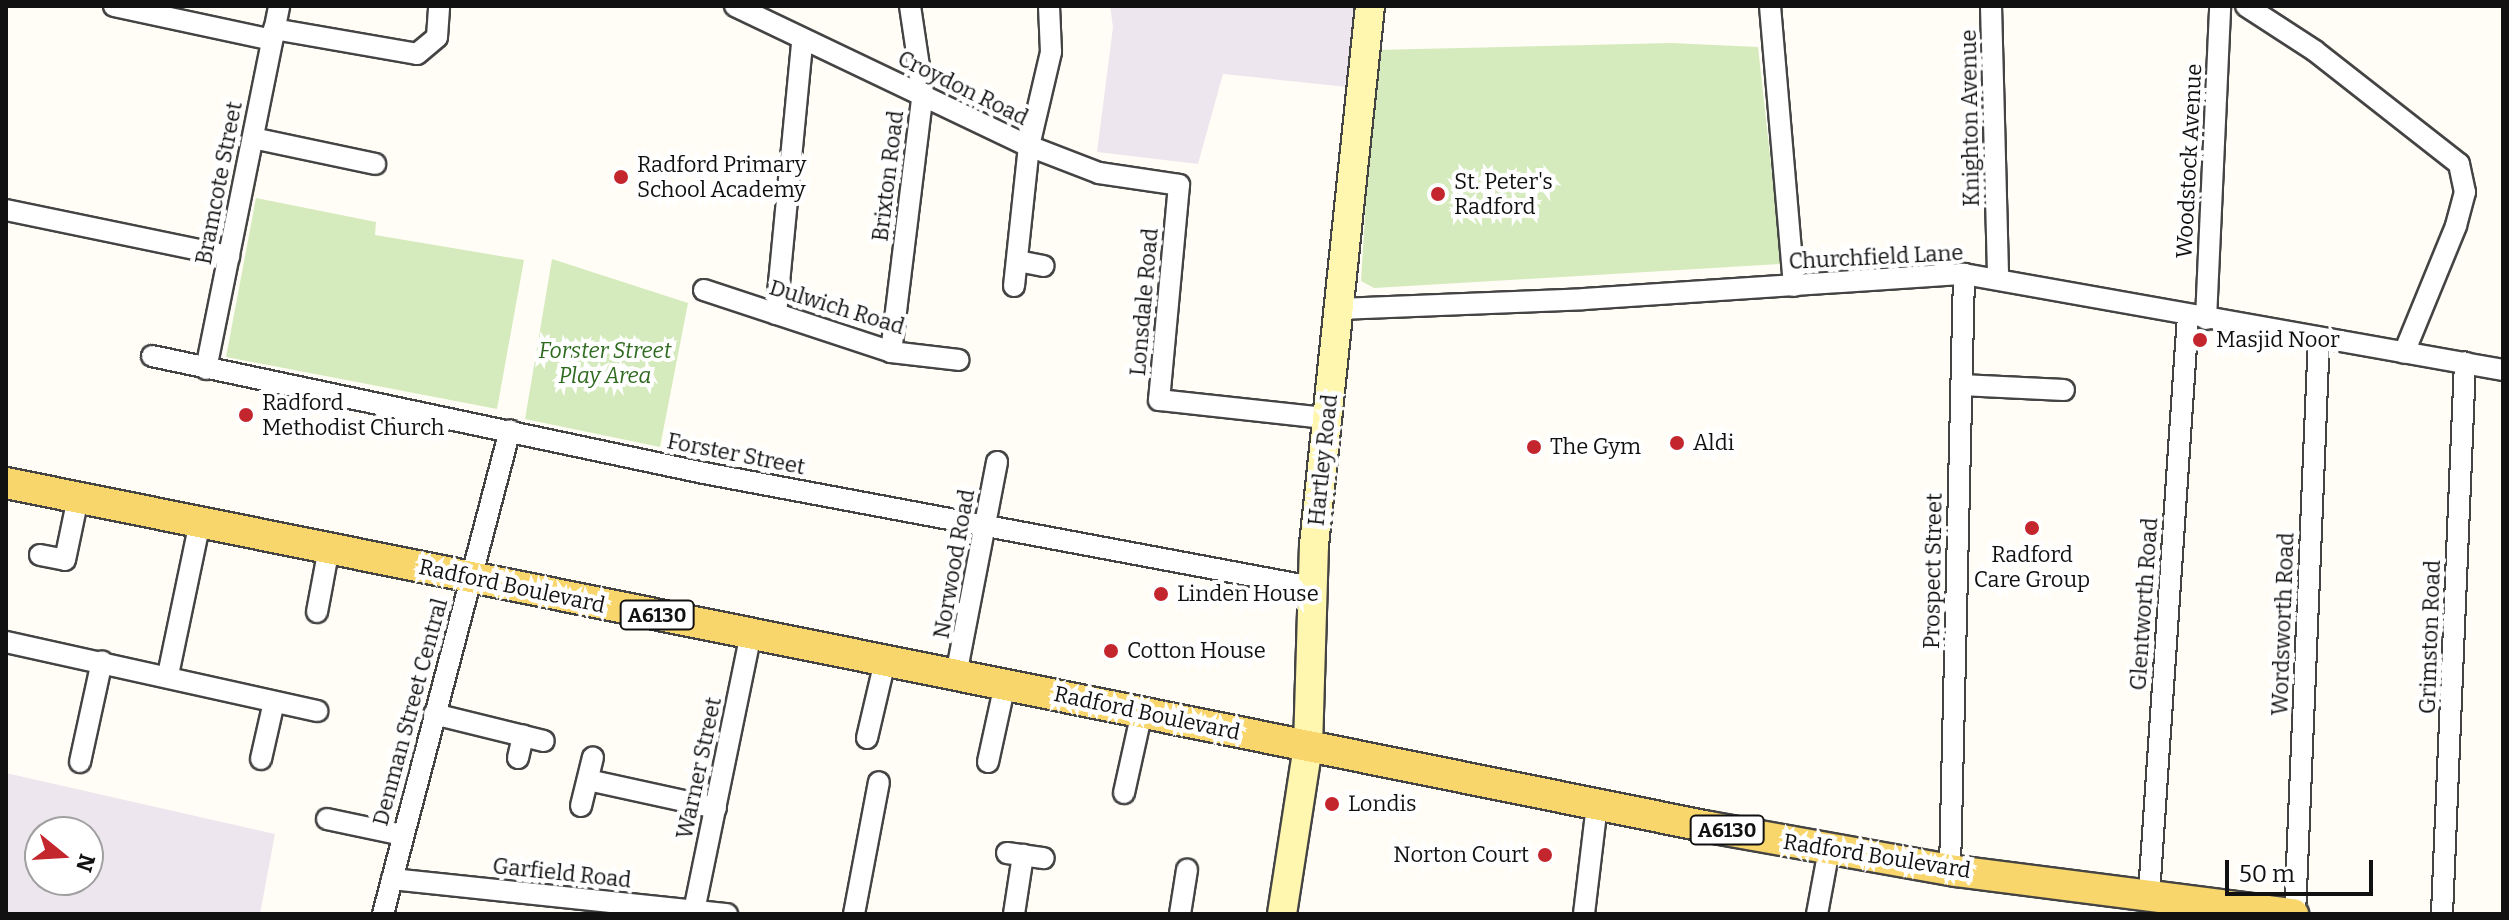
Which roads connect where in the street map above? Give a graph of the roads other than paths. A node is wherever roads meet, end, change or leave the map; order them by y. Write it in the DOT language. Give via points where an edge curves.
graph roads {
  1 [pos="114,6"];
  2 [pos="279,6"];
  3 [pos="439,6"];
  4 [pos="735,6"];
  5 [pos="910,6"];
  6 [pos="1049,6"];
  7 [pos="1370,6"];
  8 [pos="1770,6"];
  9 [pos="1991,6"];
  10 [pos="2220,6"];
  11 [pos="2246,6"];
  12 [pos="273,34"];
  13 [pos="802,42"];
  14 [pos="923,93"];
  15 [pos="253,138"];
  16 [pos="1029,146"];
  17 [pos="375,164"];
  18 [pos="1179,185"];
  19 [pos="6,210"];
  20 [pos="229,256"];
  21 [pos="1018,261"];
  22 [pos="1044,266"];
  23 [pos="1964,274"];
  24 [pos="1998,278"];
  25 [pos="1014,286"];
  26 [pos="1794,286"];
  27 [pos="704,290"];
  28 [pos="1339,309"];
  29 [pos="776,314"];
  30 [pos="2197,317"];
  31 [pos="2319,337"];
  32 [pos="891,352"];
  33 [pos="2404,353"];
  34 [pos="152,356"];
  35 [pos="959,360"];
  36 [pos="2465,362"];
  37 [pos="206,369"];
  38 [pos="2503,370"];
  39 [pos="1961,385"];
  40 [pos="2064,390"];
  41 [pos="1326,418"];
  42 [pos="510,430"];
  43 [pos="997,462"];
  44 [pos="6,483"];
  45 [pos="78,498"];
  46 [pos="200,522"];
  47 [pos="984,527"];
  48 [pos="329,548"];
  49 [pos="40,555"];
  50 [pos="471,578"];
  51 [pos="1312,587"];
  52 [pos="317,612"];
  53 [pos="751,634"];
  54 [pos="6,642"];
  55 [pos="102,661"];
  56 [pos="885,661"];
  57 [pos="168,675"];
  58 [pos="956,675"];
  59 [pos="1005,684"];
  60 [pos="274,702"];
  61 [pos="317,711"];
  62 [pos="1142,712"];
  63 [pos="434,714"];
  64 [pos="523,736"];
  65 [pos="867,738"];
  66 [pos="544,741"];
  67 [pos="1308,747"];
  68 [pos="88,750"];
  69 [pos="593,757"];
  70 [pos="518,758"];
  71 [pos="261,759"];
  72 [pos="988,762"];
  73 [pos="588,780"];
  74 [pos="879,782"];
  75 [pos="1124,793"];
  76 [pos="1597,805"];
  77 [pos="581,806"];
  78 [pos="716,808"];
  79 [pos="327,819"];
  80 [pos="402,835"];
  81 [pos="1829,849"];
  82 [pos="1044,858"];
  83 [pos="1950,869"];
  84 [pos="1187,870"];
  85 [pos="392,879"];
  86 [pos="2149,894"];
  87 [pos="694,911"];
  88 [pos="383,914"];
  89 [pos="727,914"];
  90 [pos="854,914"];
  91 [pos="1014,914"];
  92 [pos="1180,914"];
  93 [pos="1282,914"];
  94 [pos="1584,914"];
  95 [pos="1817,914"];
  96 [pos="2294,914"];
  97 [pos="2442,914"];
  1 -- 12 [label="street"];
  2 -- 12 [label="street, Bramcote Street"];
  3 -- 12 [label="street" via="437,37 417,54"];
  4 -- 13 [label="street, Croydon Road"];
  5 -- 14 [label="street, Brixton Road"];
  6 -- 16 [label="street" via="1051,52"];
  7 -- 28 [label="street, Hartley Road"];
  8 -- 26 [label="street"];
  9 -- 24 [label="street, Knighton Avenue"];
  10 -- 30 [label="street, Woodstock Avenue"];
  11 -- 33 [label="street" via="2315,51 2459,164 2465,192 2456,226"];
  12 -- 15 [label="street, Bramcote Street"];
  13 -- 14 [label="street, Croydon Road"];
  13 -- 29 [label="street"];
  14 -- 16 [label="street, Croydon Road"];
  14 -- 32 [label="street, Brixton Road"];
  15 -- 17 [label="street"];
  15 -- 20 [label="street, Bramcote Street"];
  16 -- 18 [label="street, Croydon Road" via="1099,173"];
  16 -- 21 [label="street"];
  18 -- 41 [label="street, Lonsdale Road" via="1159,400"];
  19 -- 20 [label="street"];
  20 -- 37 [label="street, Bramcote Street"];
  21 -- 22 [label="street"];
  21 -- 25 [label="street"];
  23 -- 24 [label="street, Churchfield Lane"];
  23 -- 26 [label="street, Churchfield Lane" via="1848,278"];
  23 -- 39 [label="street, Prospect Street"];
  24 -- 30 [label="street, Churchfield Lane"];
  26 -- 28 [label="street, Churchfield Lane"];
  27 -- 29 [label="street, Dulwich Road"];
  28 -- 41 [label="street, Hartley Road"];
  29 -- 32 [label="street, Dulwich Road"];
  30 -- 31 [label="street, Churchfield Lane"];
  30 -- 86 [label="street, Glentworth Road"];
  31 -- 33 [label="street, Churchfield Lane"];
  31 -- 96 [label="street, Wordsworth Road"];
  32 -- 35 [label="street, Dulwich Road"];
  33 -- 36 [label="street, Churchfield Lane"];
  34 -- 37 [label="street, Forster Street"];
  36 -- 38 [label="street, Churchfield Lane"];
  36 -- 97 [label="street, Grimston Road"];
  37 -- 42 [label="street, Forster Street"];
  39 -- 40 [label="street"];
  39 -- 83 [label="street, Prospect Street"];
  41 -- 51 [label="street, Hartley Road"];
  42 -- 47 [label="street, Forster Street"];
  42 -- 50 [label="street, Denman Street Central"];
  43 -- 47 [label="street, Norwood Road"];
  44 -- 45 [label="main road, Radford Boulevard / A6130"];
  45 -- 46 [label="main road, Radford Boulevard / A6130"];
  45 -- 49 [label="street" via="65,560"];
  46 -- 48 [label="main road, Radford Boulevard / A6130"];
  46 -- 57 [label="street"];
  47 -- 51 [label="street, Forster Street"];
  47 -- 58 [label="street, Norwood Road"];
  48 -- 50 [label="main road, Radford Boulevard / A6130"];
  48 -- 52 [label="street"];
  50 -- 53 [label="main road, Radford Boulevard / A6130"];
  50 -- 63 [label="street, Denman Street Central"];
  51 -- 67 [label="street, Hartley Road"];
  53 -- 56 [label="main road, Radford Boulevard / A6130"];
  53 -- 78 [label="street, Warner Street"];
  54 -- 55 [label="street"];
  55 -- 57 [label="street"];
  55 -- 68 [label="street"];
  56 -- 58 [label="main road, Radford Boulevard / A6130"];
  56 -- 65 [label="street"];
  57 -- 60 [label="street"];
  58 -- 59 [label="main road, Radford Boulevard / A6130"];
  59 -- 62 [label="main road, Radford Boulevard / A6130"];
  59 -- 72 [label="street"];
  60 -- 61 [label="street"];
  60 -- 71 [label="street"];
  62 -- 67 [label="main road, Radford Boulevard / A6130"];
  62 -- 75 [label="street"];
  63 -- 64 [label="street"];
  63 -- 80 [label="street, Denman Street Central"];
  64 -- 66 [label="street"];
  64 -- 70 [label="street"];
  67 -- 76 [label="main road, Radford Boulevard / A6130"];
  67 -- 93 [label="street, Hartley Road"];
  69 -- 73 [label="street"];
  73 -- 77 [label="street"];
  73 -- 78 [label="street"];
  74 -- 90 [label="street" via="883,817"];
  76 -- 81 [label="main road, Radford Boulevard / A6130"];
  76 -- 94 [label="street"];
  78 -- 87 [label="street, Warner Street"];
  79 -- 80 [label="street"];
  80 -- 85 [label="street, Denman Street Central"];
  81 -- 83 [label="main road, Radford Boulevard / A6130"];
  81 -- 95 [label="street"];
  82 -- 91 [label="street" via="1015,854"];
  83 -- 86 [label="main road, Radford Boulevard / A6130"];
  84 -- 92 [label="street"];
  85 -- 87 [label="street, Garfield Road"];
  85 -- 88 [label="street, Denman Street Central"];
  86 -- 96 [label="main road, Radford Boulevard / A6130"];
  87 -- 89 [label="street, Garfield Road"];
}
